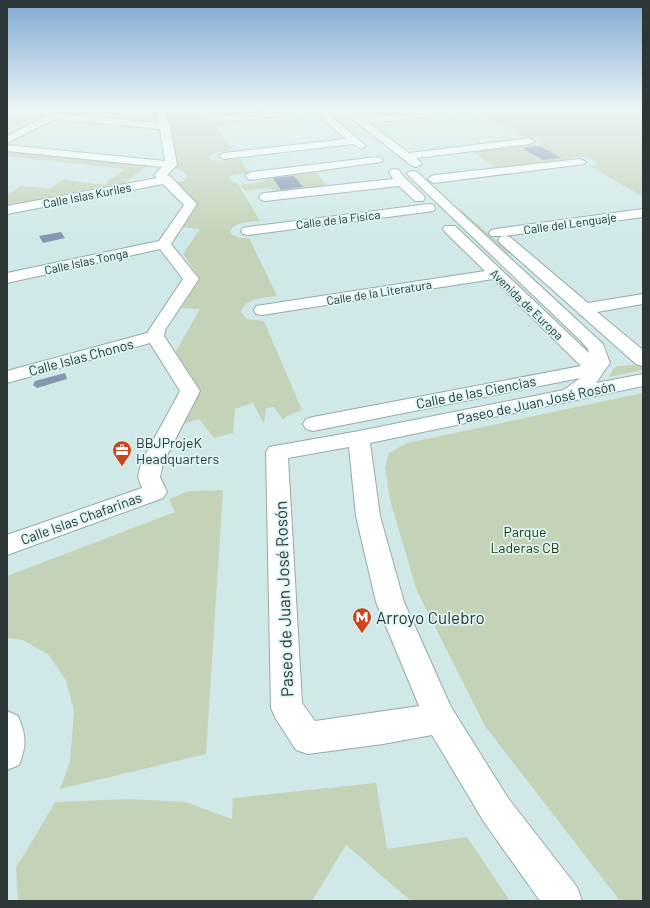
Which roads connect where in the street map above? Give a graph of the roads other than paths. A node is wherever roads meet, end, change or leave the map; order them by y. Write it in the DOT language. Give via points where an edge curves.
graph roads {
  1 [pos="29,151"];
  2 [pos="167,151"];
  3 [pos="264,151"];
  4 [pos="367,151"];
  5 [pos="388,151"];
  6 [pos="481,151"];
  7 [pos="224,156"];
  8 [pos="377,160"];
  9 [pos="580,162"];
  10 [pos="405,169"];
  11 [pos="169,173"];
  12 [pos="251,176"];
  13 [pos="434,179"];
  14 [pos="265,198"];
  15 [pos="452,203"];
  16 [pos="428,208"];
  17 [pos="7,210"];
  18 [pos="643,213"];
  19 [pos="248,231"];
  20 [pos="463,231"];
  21 [pos="496,233"];
  22 [pos="164,244"];
  23 [pos="503,258"];
  24 [pos="537,268"];
  25 [pos="495,274"];
  26 [pos="7,278"];
  27 [pos="643,300"];
  28 [pos="584,309"];
  29 [pos="262,310"];
  30 [pos="155,336"];
  31 [pos="594,355"];
  32 [pos="639,360"];
  33 [pos="7,377"];
  34 [pos="643,380"];
  35 [pos="570,395"];
  36 [pos="313,424"];
  37 [pos="361,430"];
  38 [pos="7,545"];
  39 [pos="440,718"];
  40 [pos="7,727"];
  41 [pos="7,753"];
  42 [pos="563,901"];
  1 -- 11 [label="street"];
  2 -- 11 [label="street"];
  3 -- 7 [label="street"];
  4 -- 8 [label="street, Avenida de Europa"];
  5 -- 10 [label="street, Avenida de Europa"];
  6 -- 10 [label="street"];
  8 -- 10 [label="street, Avenida de Europa" via="385,167"];
  8 -- 12 [label="street"];
  9 -- 13 [label="street"];
  10 -- 13 [label="street, Avenida de Europa"];
  10 -- 14 [label="street"];
  10 -- 15 [label="street, Avenida de Europa"];
  10 -- 16 [label="street, Avenida de Europa"];
  11 -- 17 [label="street, Calle Islas Kuriles"];
  11 -- 22 [label="street" via="191,204"];
  13 -- 15 [label="street, Avenida de Europa"];
  15 -- 20 [label="street, Avenida de Europa"];
  15 -- 21 [label="street, Avenida de Europa"];
  16 -- 19 [label="street, Calle de la Física"];
  16 -- 20 [label="street, Avenida de Europa"];
  18 -- 21 [label="street, Calle del Lenguaje"];
  20 -- 23 [label="street, Avenida de Europa"];
  20 -- 25 [label="street, Avenida de Europa"];
  21 -- 24 [label="street, Avenida de Europa"];
  22 -- 26 [label="street, Calle Islas Tonga"];
  22 -- 30 [label="street" via="191,279 156,330"];
  23 -- 24 [label="street, Avenida de Europa"];
  23 -- 31 [label="street, Avenida de Europa"];
  24 -- 28 [label="street, Avenida de Europa"];
  25 -- 29 [label="street, Calle de la Literatura"];
  25 -- 31 [label="street, Avenida de Europa"];
  27 -- 28 [label="street"];
  28 -- 32 [label="street, Avenida de Europa"];
  30 -- 33 [label="street, Calle Islas Chonos"];
  30 -- 38 [label="street, Calle Islas Chafarinas" via="190,391 152,463 149,477 155,492"];
  31 -- 32 [label="street" via="615,360"];
  31 -- 32 [label="street, Avenida de Europa" via="601,348"];
  31 -- 35 [label="street" via="589,380"];
  31 -- 37 [label="street, Calle de las Ciencias"];
  34 -- 35 [label="street, Paseo de Juan José Rosón"];
  35 -- 37 [label="street, Paseo de Juan José Rosón"];
  36 -- 37 [label="street, Calle de las Ciencias"];
  37 -- 39 [label="street" via="368,516 390,602"];
  37 -- 39 [label="street, Paseo de Juan José Rosón" via="277,452 287,708 308,738"];
  39 -- 42 [label="street" via="496,810"];
  40 -- 41 [label="street"];
}
